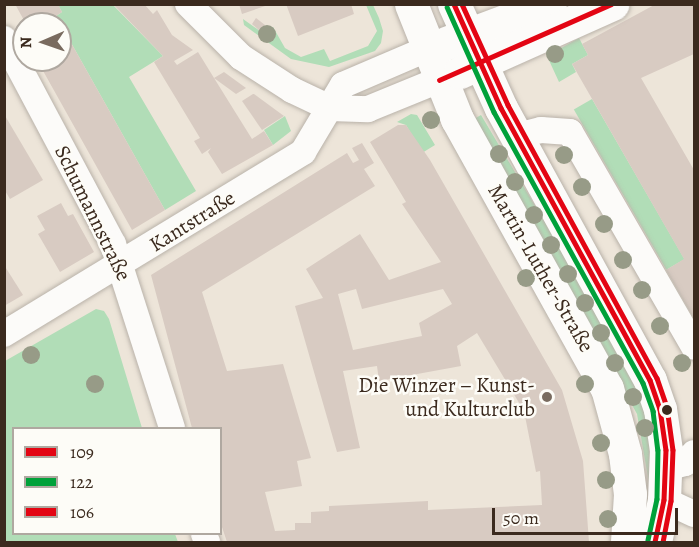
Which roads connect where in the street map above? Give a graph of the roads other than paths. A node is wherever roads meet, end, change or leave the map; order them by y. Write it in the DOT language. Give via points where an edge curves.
graph roads {
  1 [pos="188,4"];
  2 [pos="411,4"];
  3 [pos="454,4"];
  4 [pos="550,4"];
  5 [pos="612,4"];
  6 [pos="4,39"];
  7 [pos="427,49"];
  8 [pos="473,50"];
  9 [pos="439,80"];
  10 [pos="330,108"];
  11 [pos="517,136"];
  12 [pos="121,264"];
  13 [pos="4,334"];
  14 [pos="694,347"];
  15 [pos="171,427"];
  16 [pos="694,453"];
  17 [pos="665,484"];
  18 [pos="694,514"];
  19 [pos="627,543"];
  20 [pos="655,543"];
  1 -- 10 [label="street" via="241,57 292,90"];
  2 -- 7 [label="main road, Martin-Luther-Straße"];
  3 -- 8 [label="main road, Martin-Luther-Straße"];
  4 -- 8 [label="main road"];
  5 -- 8 [label="main road"];
  6 -- 12 [label="street, Schumannstraße"];
  7 -- 8 [label="main road"];
  7 -- 9 [label="main road, Martin-Luther-Straße"];
  7 -- 10 [label="street, Kantstraße" via="343,85"];
  8 -- 9 [label="main road"];
  8 -- 11 [label="main road, Martin-Luther-Straße"];
  9 -- 10 [label="street" via="369,109"];
  9 -- 19 [label="main road, Martin-Luther-Straße" via="607,388 626,454 630,494"];
  10 -- 12 [label="street, Kantstraße" via="303,152"];
  11 -- 14 [label="street" via="541,130 570,132"];
  11 -- 17 [label="main road, Martin-Luther-Straße" via="650,380 660,409"];
  12 -- 13 [label="street, Kantstraße"];
  12 -- 15 [label="street, Schumannstraße"];
  16 -- 17 [label="street"];
  17 -- 18 [label="street"];
  17 -- 20 [label="main road, Martin-Luther-Straße"];
}
